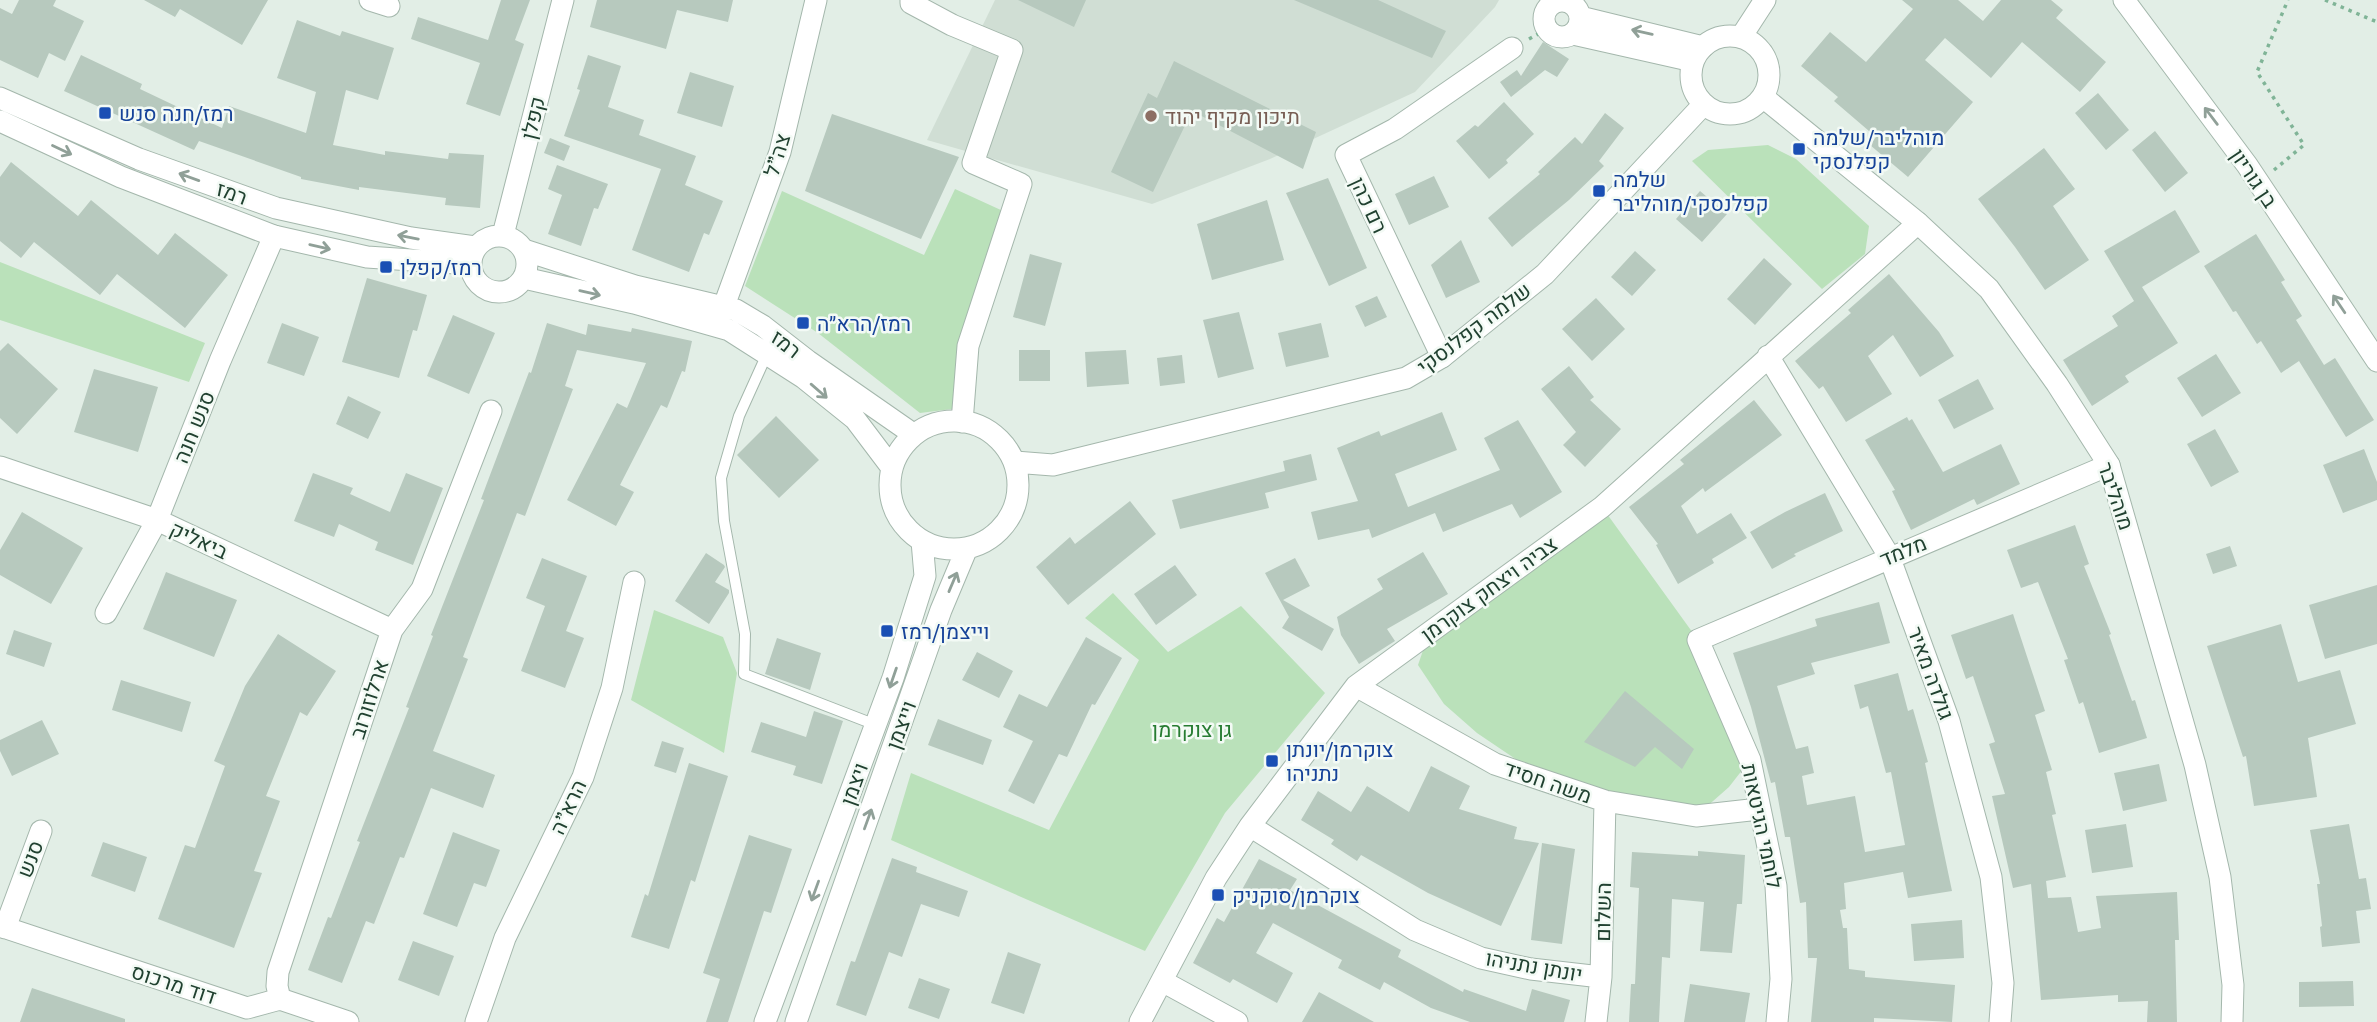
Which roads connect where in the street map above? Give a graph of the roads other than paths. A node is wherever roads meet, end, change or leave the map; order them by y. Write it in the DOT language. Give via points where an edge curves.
graph roads {
  1 [pos="563,0"];
  2 [pos="816,0"];
  3 [pos="911,0"];
  4 [pos="1765,0"];
  5 [pos="2124,0"];
  6 [pos="1558,1"];
  7 [pos="1576,26"];
  8 [pos="1741,37"];
  9 [pos="1512,48"];
  10 [pos="1698,54"];
  11 [pos="1763,97"];
  12 [pos="0,98"];
  13 [pos="1704,104"];
  14 [pos="0,121"];
  15 [pos="1918,223"];
  16 [pos="503,235"];
  17 [pos="274,236"];
  18 [pos="524,250"];
  19 [pos="473,255"];
  20 [pos="524,278"];
  21 [pos="724,306"];
  22 [pos="767,354"];
  23 [pos="1768,356"];
  24 [pos="1442,357"];
  25 [pos="2377,361"];
  26 [pos="491,411"];
  27 [pos="962,422"];
  28 [pos="913,434"];
  29 [pos="1014,462"];
  30 [pos="1053,465"];
  31 [pos="2109,465"];
  32 [pos="0,467"];
  33 [pos="892,468"];
  34 [pos="1018,489"];
  35 [pos="157,520"];
  36 [pos="922,541"];
  37 [pos="967,548"];
  38 [pos="1889,556"];
  39 [pos="634,582"];
  40 [pos="106,613"];
  41 [pos="392,630"];
  42 [pos="1698,640"];
  43 [pos="1356,687"];
  44 [pos="876,725"];
  45 [pos="1605,801"];
  46 [pos="1759,809"];
  47 [pos="1250,825"];
  48 [pos="41,831"];
  49 [pos="2,927"];
  50 [pos="1601,977"];
  51 [pos="1162,981"];
  52 [pos="280,999"];
  53 [pos="348,1022"];
  54 [pos="476,1022"];
  55 [pos="765,1022"];
  56 [pos="796,1022"];
  57 [pos="1140,1022"];
  58 [pos="1237,1022"];
  59 [pos="1596,1022"];
  60 [pos="1777,1022"];
  61 [pos="2000,1022"];
  62 [pos="2232,1022"];
  1 -- 16 [label="street, קפלן"];
  2 -- 21 [label="street, צה\"ל" via="780,152"];
  3 -- 27 [label="street" via="952,25 1012,50 973,163 1021,184 968,346"];
  4 -- 8 [label="street"];
  25 -- 5 [label="street, בן גוריון, one-way" via="2258,183"];
  6 -- 7 [label="street" via="1575,6"];
  6 -- 7 [label="street" via="1545,12 1546,29 1562,37"];
  7 -- 10 [label="street"];
  8 -- 10 [label="street" via="1714,39"];
  8 -- 11 [label="street" via="1761,51 1767,62 1768,86"];
  9 -- 24 [label="street, רם כהן" via="1395,129 1346,155"];
  10 -- 13 [label="street" via="1692,84"];
  11 -- 13 [label="street" via="1742,113 1715,111"];
  11 -- 15 [label="street, מוהליבר"];
  19 -- 12 [label="street, רמז, one-way" via="275,208 139,159"];
  13 -- 24 [label="street, שלמה קפלנסקי" via="1545,274"];
  14 -- 17 [label="street, רמז, one-way" via="121,177"];
  15 -- 23 [label="street, צביה ויצחק צוקרמן"];
  15 -- 31 [label="street, מוהליבר" via="1989,289"];
  16 -- 18 [label="street"];
  16 -- 19 [label="street" via="487,237"];
  17 -- 19 [label="street, רמז, one-way" via="367,257"];
  17 -- 35 [label="street, סנש חנה"];
  18 -- 20 [label="street"];
  18 -- 21 [label="street, רמז" via="635,286"];
  19 -- 20 [label="street" via="476,281 492,291 510,290"];
  20 -- 22 [label="street, רמז, one-way" via="729,330"];
  21 -- 28 [label="street, רמז" via="763,326"];
  22 -- 33 [label="street, רמז, one-way" via="855,419"];
  22 -- 44 [label="lane" via="739,415 721,478 724,521 745,634 744,674"];
  23 -- 38 [label="street, גולדה מאיר"];
  23 -- 43 [label="street, צביה ויצחק צוקרמן" via="1602,508"];
  24 -- 30 [label="street, שלמה קפלנסקי" via="1406,378"];
  26 -- 41 [label="street, ארלוזורוב" via="422,589"];
  27 -- 28 [label="street" via="935,423"];
  27 -- 29 [label="street" via="998,438"];
  28 -- 33 [label="street"];
  29 -- 30 [label="street"];
  29 -- 34 [label="street"];
  30 -- 34 [label="street"];
  31 -- 38 [label="street, מלמד"];
  31 -- 62 [label="street, מוהליבר" via="2195,765 2220,877 2233,985"];
  32 -- 35 [label="street, ביאליק"];
  33 -- 36 [label="street" via="890,496 897,515"];
  34 -- 37 [label="street" via="1006,523 981,544"];
  35 -- 40 [label="street, סנש חנה"];
  35 -- 41 [label="street, ביאליק"];
  36 -- 37 [label="street" via="940,548"];
  36 -- 44 [label="street, ויצמן, one-way" via="925,576"];
  56 -- 37 [label="street, וייצמן, one-way"];
  38 -- 42 [label="street, מלמד"];
  38 -- 61 [label="street, גולדה מאיר" via="1949,721 1991,877 2003,983"];
  39 -- 54 [label="street, הרא\"ה" via="612,688 583,777 505,938"];
  41 -- 52 [label="street, ארלוזורוב" via="278,972"];
  42 -- 46 [label="street, לוחמי הגיטאות" via="1750,760"];
  43 -- 45 [label="street, משה חסיד" via="1495,764"];
  43 -- 47 [label="street, צביה ויצחק צוקרמן"];
  44 -- 55 [label="street, ויצמן, one-way"];
  45 -- 46 [label="street, משה חסיד" via="1696,816"];
  45 -- 50 [label="street, השלום"];
  46 -- 60 [label="street, לוחמי הגיטאות" via="1776,886 1782,979"];
  47 -- 50 [label="street, יונתן נתניהו" via="1415,930 1481,958"];
  47 -- 51 [label="street, צביה ויצחק צוקרמן" via="1216,877"];
  48 -- 49 [label="street, סנש"];
  49 -- 52 [label="street, דוד מרכוס" via="247,1008"];
  50 -- 59 [label="street, השלום"];
  51 -- 57 [label="street, צביה ויצחק צוקרמן"];
  51 -- 58 [label="street"];
  52 -- 53 [label="street"];
}
